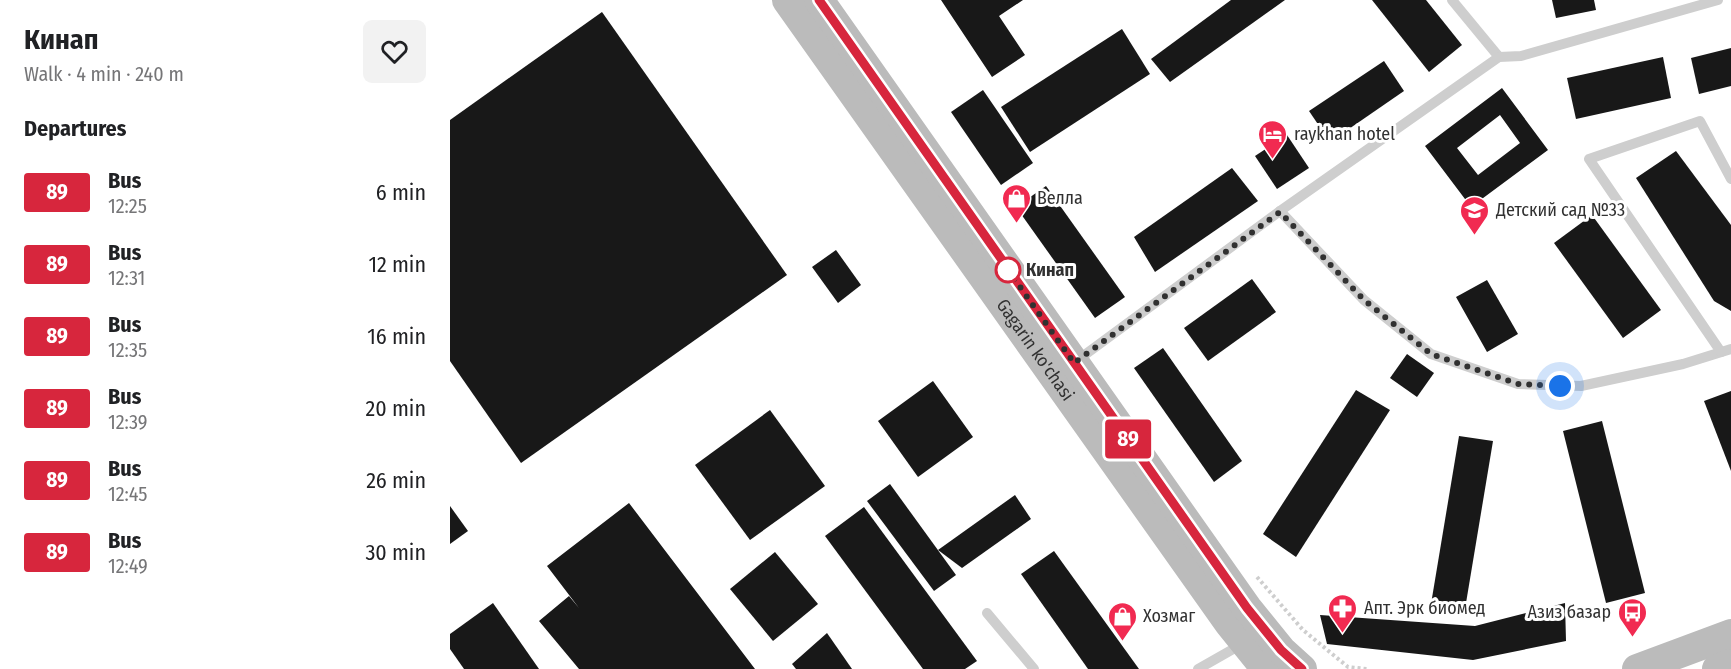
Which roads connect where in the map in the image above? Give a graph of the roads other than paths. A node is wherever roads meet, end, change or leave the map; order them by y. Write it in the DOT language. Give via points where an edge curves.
graph roads {
  1 [pos="787,0"];
  2 [pos="819,0"];
  3 [pos="1452,0"];
  4 [pos="1718,0"];
  5 [pos="1499,57"];
  6 [pos="1731,179"];
  7 [pos="1280,212"];
  8 [pos="1726,351"];
  9 [pos="1074,363"];
  10 [pos="987,613"];
  11 [pos="1731,634"];
  12 [pos="1245,642"];
  13 [pos="1731,664"];
  14 [pos="1034,669"];
  15 [pos="1198,669"];
  16 [pos="1266,669"];
  17 [pos="1302,669"];
  18 [pos="1637,669"];
  19 [pos="1718,669"];
  1 -- 12 [label="main road, Gagarin ko'chasi"];
  2 -- 9 [label="main road, Gagarin ko'chasi"];
  3 -- 5 [label="lane"];
  4 -- 5 [label="lane" via="1521,56"];
  5 -- 7 [label="lane"];
  6 -- 8 [label="lane" via="1700,121 1589,159"];
  7 -- 8 [label="lane" via="1364,300 1431,354 1518,384 1581,386"];
  7 -- 9 [label="lane"];
  9 -- 17 [label="main road, Gagarin ko'chasi" via="1247,608"];
  10 -- 14 [label="lane"];
  11 -- 18 [label="main road"];
  12 -- 15 [label="lane"];
  12 -- 16 [label="main road, Gagarin ko'chasi"];
  13 -- 19 [label="main road"];
}
